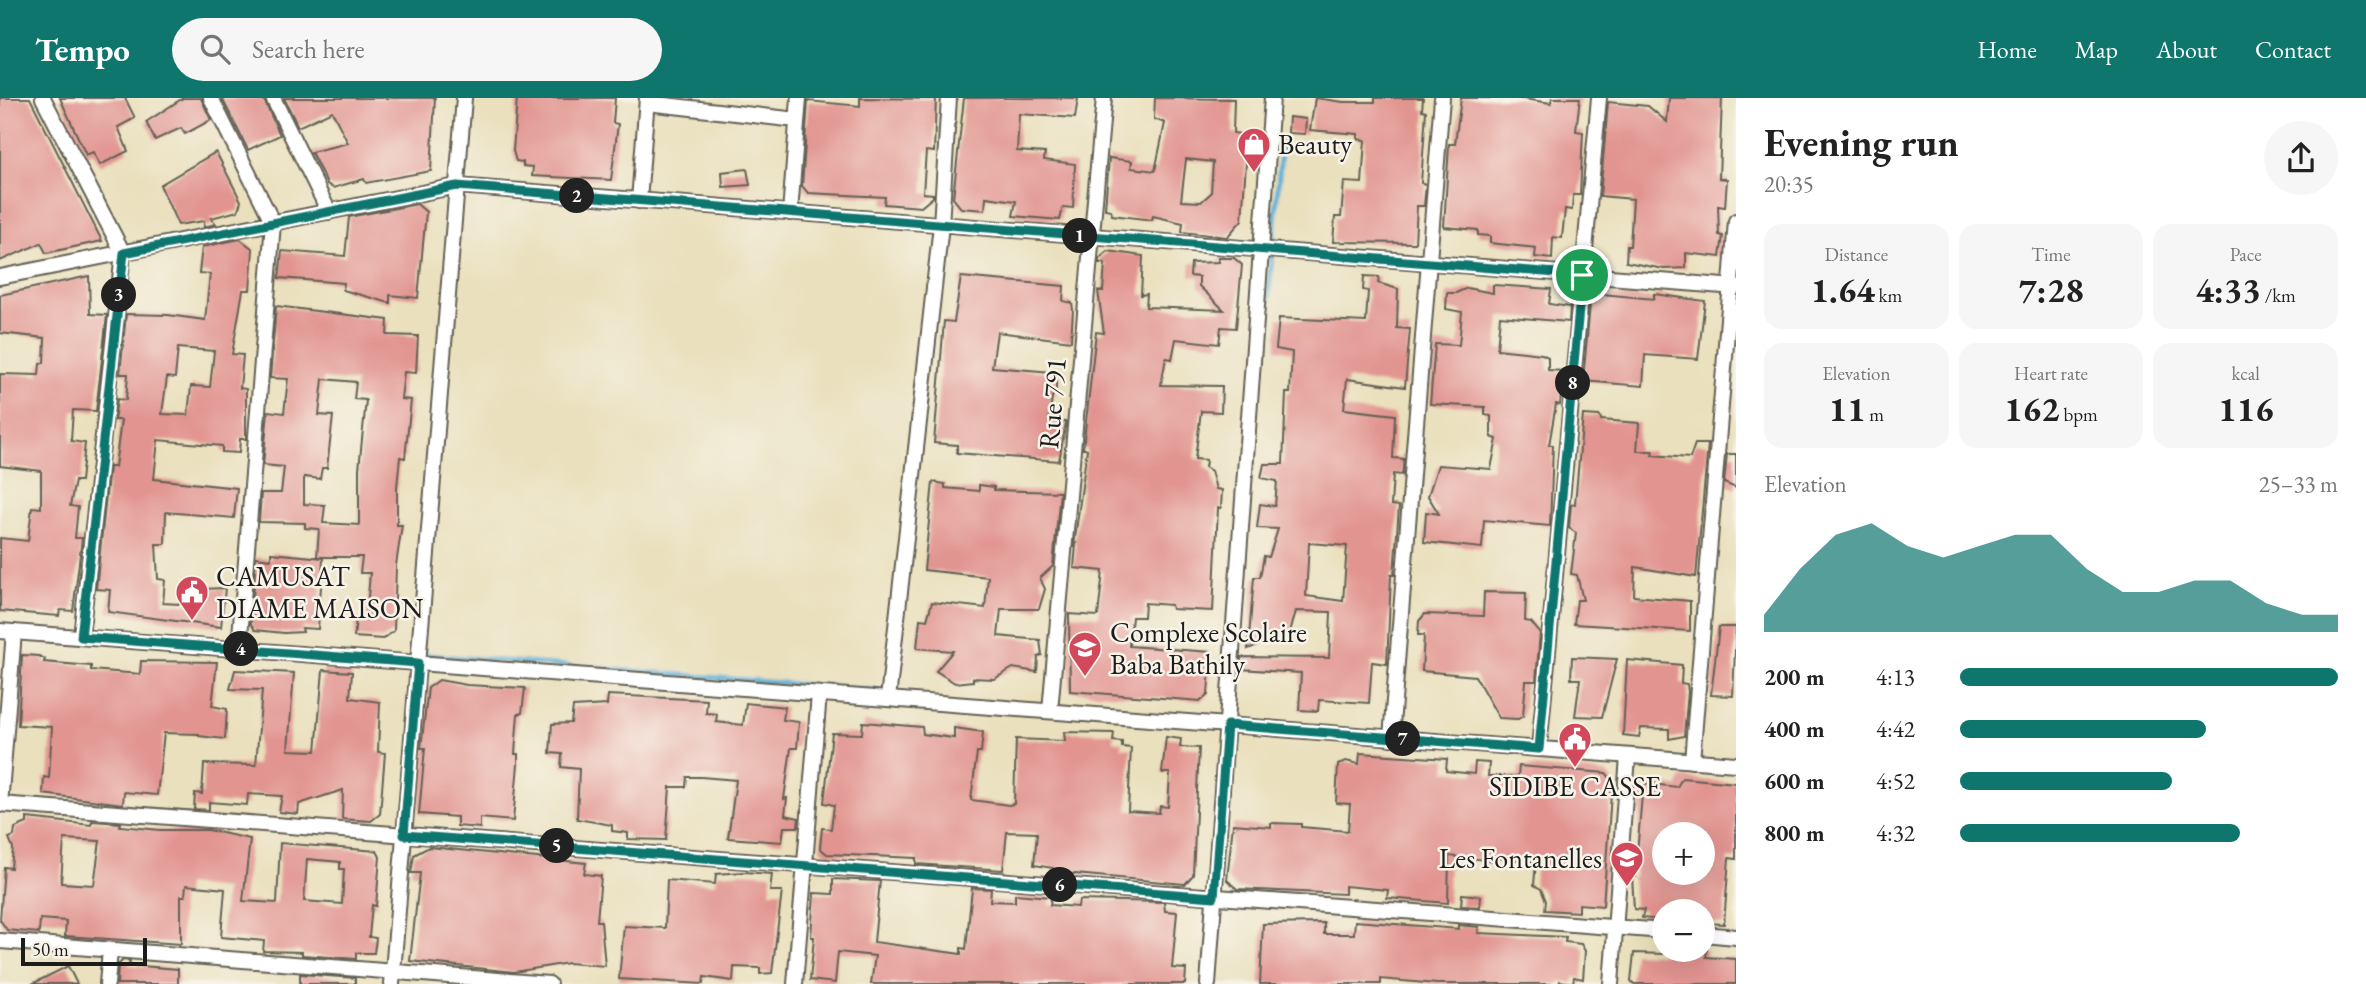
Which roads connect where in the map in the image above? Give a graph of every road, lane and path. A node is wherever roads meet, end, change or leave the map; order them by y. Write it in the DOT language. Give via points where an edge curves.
graph roads {
  1 [pos="43,98"];
  2 [pos="211,98"];
  3 [pos="273,98"];
  4 [pos="464,98"];
  5 [pos="799,98"];
  6 [pos="949,98"];
  7 [pos="1104,98"];
  8 [pos="1272,98"];
  9 [pos="1443,98"];
  10 [pos="1599,98"];
  11 [pos="647,100"];
  12 [pos="797,120"];
  13 [pos="457,186"];
  14 [pos="639,201"];
  15 [pos="329,212"];
  16 [pos="790,213"];
  17 [pos="1736,221"];
  18 [pos="273,223"];
  19 [pos="941,225"];
  20 [pos="1090,236"];
  21 [pos="1261,250"];
  22 [pos="124,253"];
  23 [pos="1429,263"];
  24 [pos="1582,275"];
  25 [pos="0,277"];
  26 [pos="1733,287"];
  27 [pos="7,631"];
  28 [pos="81,637"];
  29 [pos="239,649"];
  30 [pos="418,663"];
  31 [pos="819,694"];
  32 [pos="888,699"];
  33 [pos="1050,711"];
  34 [pos="1227,725"];
  35 [pos="1391,738"];
  36 [pos="1539,749"];
  37 [pos="1628,756"];
  38 [pos="1692,761"];
  39 [pos="1736,764"];
  40 [pos="0,804"];
  41 [pos="404,835"];
  42 [pos="805,865"];
  43 [pos="1214,897"];
  44 [pos="1615,928"];
  45 [pos="1652,930"];
  46 [pos="1715,935"];
  47 [pos="1736,937"];
  48 [pos="0,941"];
  49 [pos="110,950"];
  50 [pos="392,978"];
  51 [pos="107,984"];
  52 [pos="549,984"];
  53 [pos="794,984"];
  54 [pos="1208,984"];
  55 [pos="1611,984"];
  1 -- 22 [label="street"];
  2 -- 18 [label="street"];
  3 -- 15 [label="street"];
  4 -- 13 [label="street"];
  5 -- 12 [label="street"];
  6 -- 19 [label="street"];
  7 -- 20 [label="street, Rue 791"];
  8 -- 21 [label="street"];
  9 -- 23 [label="street"];
  10 -- 24 [label="street"];
  11 -- 12 [label="street"];
  11 -- 14 [label="street"];
  12 -- 16 [label="street"];
  13 -- 14 [label="street"];
  13 -- 15 [label="street"];
  13 -- 30 [label="street"];
  14 -- 16 [label="street"];
  15 -- 18 [label="street"];
  16 -- 19 [label="street"];
  17 -- 26 [label="street"];
  18 -- 22 [label="street"];
  18 -- 29 [label="street"];
  19 -- 20 [label="street"];
  19 -- 32 [label="street"];
  20 -- 21 [label="street"];
  20 -- 33 [label="street, Rue 791"];
  21 -- 23 [label="street"];
  21 -- 34 [label="street"];
  22 -- 25 [label="street"];
  22 -- 28 [label="street"];
  23 -- 24 [label="street"];
  23 -- 35 [label="street"];
  24 -- 26 [label="street"];
  24 -- 36 [label="street"];
  26 -- 38 [label="street"];
  27 -- 28 [label="street"];
  27 -- 40 [label="street"];
  28 -- 29 [label="street"];
  29 -- 30 [label="street"];
  30 -- 31 [label="street"];
  30 -- 41 [label="street"];
  31 -- 32 [label="street"];
  31 -- 42 [label="street"];
  32 -- 33 [label="street"];
  33 -- 34 [label="street"];
  34 -- 35 [label="street"];
  34 -- 43 [label="street"];
  35 -- 36 [label="street"];
  36 -- 37 [label="street"];
  37 -- 38 [label="street"];
  37 -- 44 [label="street"];
  38 -- 39 [label="street"];
  40 -- 41 [label="street"];
  41 -- 42 [label="street"];
  41 -- 50 [label="street"];
  42 -- 43 [label="street"];
  42 -- 53 [label="street"];
  43 -- 44 [label="street"];
  43 -- 54 [label="street"];
  44 -- 45 [label="street"];
  44 -- 55 [label="street"];
  46 -- 47 [label="street"];
  48 -- 49 [label="street"];
  49 -- 50 [label="street"];
  49 -- 51 [label="street"];
  50 -- 52 [label="street"];
}
